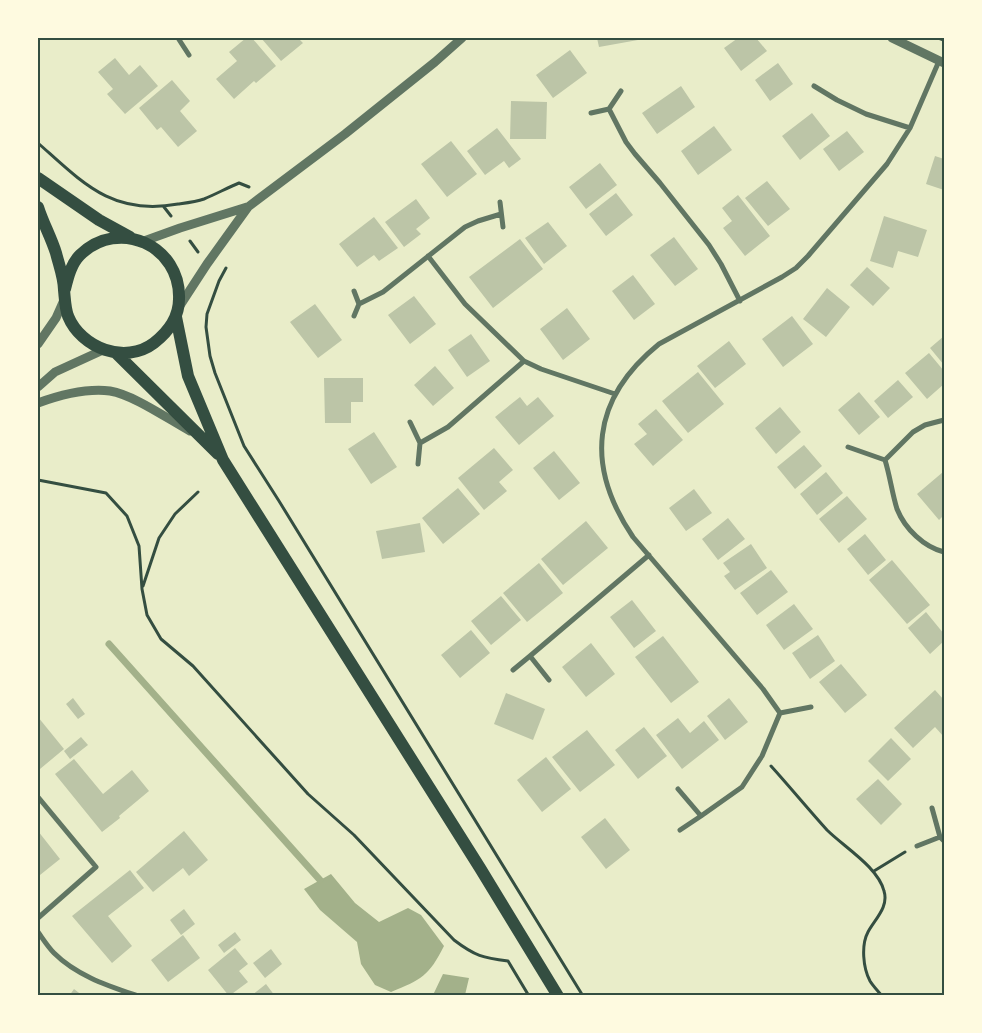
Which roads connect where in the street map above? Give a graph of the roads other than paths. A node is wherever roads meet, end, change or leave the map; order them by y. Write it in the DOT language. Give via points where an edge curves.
graph roads {
  1 [pos="179,38"];
  2 [pos="462,38"];
  3 [pos="892,38"];
  4 [pos="189,55"];
  5 [pos="942,62"];
  6 [pos="814,86"];
  7 [pos="621,91"];
  8 [pos="609,109"];
  9 [pos="590,113"];
  10 [pos="910,128"];
  11 [pos="38,178"];
  12 [pos="500,202"];
  13 [pos="248,206"];
  14 [pos="38,207"];
  15 [pos="502,214"];
  16 [pos="503,227"];
  17 [pos="131,238"];
  18 [pos="144,242"];
  19 [pos="428,256"];
  20 [pos="354,291"];
  21 [pos="64,294"];
  22 [pos="740,301"];
  23 [pos="359,304"];
  24 [pos="177,312"];
  25 [pos="354,316"];
  26 [pos="38,344"];
  27 [pos="103,350"];
  28 [pos="116,353"];
  29 [pos="524,361"];
  30 [pos="38,387"];
  31 [pos="615,394"];
  32 [pos="38,403"];
  33 [pos="944,420"];
  34 [pos="410,422"];
  35 [pos="201,437"];
  36 [pos="420,443"];
  37 [pos="848,447"];
  38 [pos="223,460"];
  39 [pos="885,460"];
  40 [pos="418,464"];
  41 [pos="944,552"];
  42 [pos="649,555"];
  43 [pos="530,656"];
  44 [pos="513,670"];
  45 [pos="549,680"];
  46 [pos="811,707"];
  47 [pos="780,713"];
  48 [pos="678,789"];
  49 [pos="38,797"];
  50 [pos="932,808"];
  51 [pos="701,816"];
  52 [pos="680,830"];
  53 [pos="940,837"];
  54 [pos="944,841"];
  55 [pos="917,846"];
  56 [pos="38,918"];
  57 [pos="38,932"];
  58 [pos="138,996"];
  59 [pos="558,996"];
  1 -- 4 [label="street"];
  2 -- 13 [label="street" via="345,134"];
  3 -- 5 [label="street"];
  5 -- 10 [label="street"];
  6 -- 10 [label="street" via="866,114"];
  7 -- 8 [label="street"];
  8 -- 9 [label="street"];
  8 -- 22 [label="street" via="626,142 709,245"];
  10 -- 22 [label="street" via="887,164 808,256 796,268"];
  11 -- 17 [label="main road"];
  12 -- 15 [label="street"];
  13 -- 18 [label="street"];
  13 -- 24 [label="street" via="206,264"];
  14 -- 21 [label="main road" via="56,254"];
  15 -- 16 [label="street"];
  15 -- 19 [label="street" via="478,220"];
  17 -- 18 [label="main road"];
  17 -- 21 [label="main road" via="112,238 95,244 80,256 70,271"];
  18 -- 24 [label="main road" via="161,252 173,268 180,287"];
  19 -- 23 [label="street" via="383,292"];
  19 -- 29 [label="street" via="465,304"];
  20 -- 23 [label="street"];
  21 -- 26 [label="street" via="56,318"];
  21 -- 27 [label="main road" via="68,316 76,330"];
  22 -- 31 [label="street" via="659,344 633,368"];
  23 -- 25 [label="street"];
  24 -- 28 [label="main road" via="166,333 152,345 134,352"];
  24 -- 38 [label="main road" via="188,376"];
  27 -- 28 [label="main road"];
  27 -- 30 [label="street" via="55,372"];
  28 -- 35 [label="main road"];
  29 -- 31 [label="street"];
  29 -- 36 [label="street" via="448,427"];
  31 -- 42 [label="street" via="602,435 601,458 620,519"];
  32 -- 35 [label="street" via="88,391 111,391 132,398"];
  33 -- 39 [label="street" via="913,432"];
  34 -- 36 [label="street"];
  35 -- 38 [label="main road"];
  36 -- 40 [label="street"];
  37 -- 39 [label="street"];
  38 -- 59 [label="main road"];
  39 -- 41 [label="street" via="898,511 906,524 926,544"];
  42 -- 43 [label="street"];
  42 -- 47 [label="street"];
  43 -- 44 [label="street"];
  43 -- 45 [label="street"];
  46 -- 47 [label="street"];
  47 -- 51 [label="street" via="762,756 742,787"];
  48 -- 51 [label="street"];
  49 -- 56 [label="street" via="96,867"];
  50 -- 53 [label="street"];
  51 -- 52 [label="street"];
  53 -- 54 [label="street"];
  53 -- 55 [label="street"];
  57 -- 58 [label="street" via="54,953 74,970"];
}
